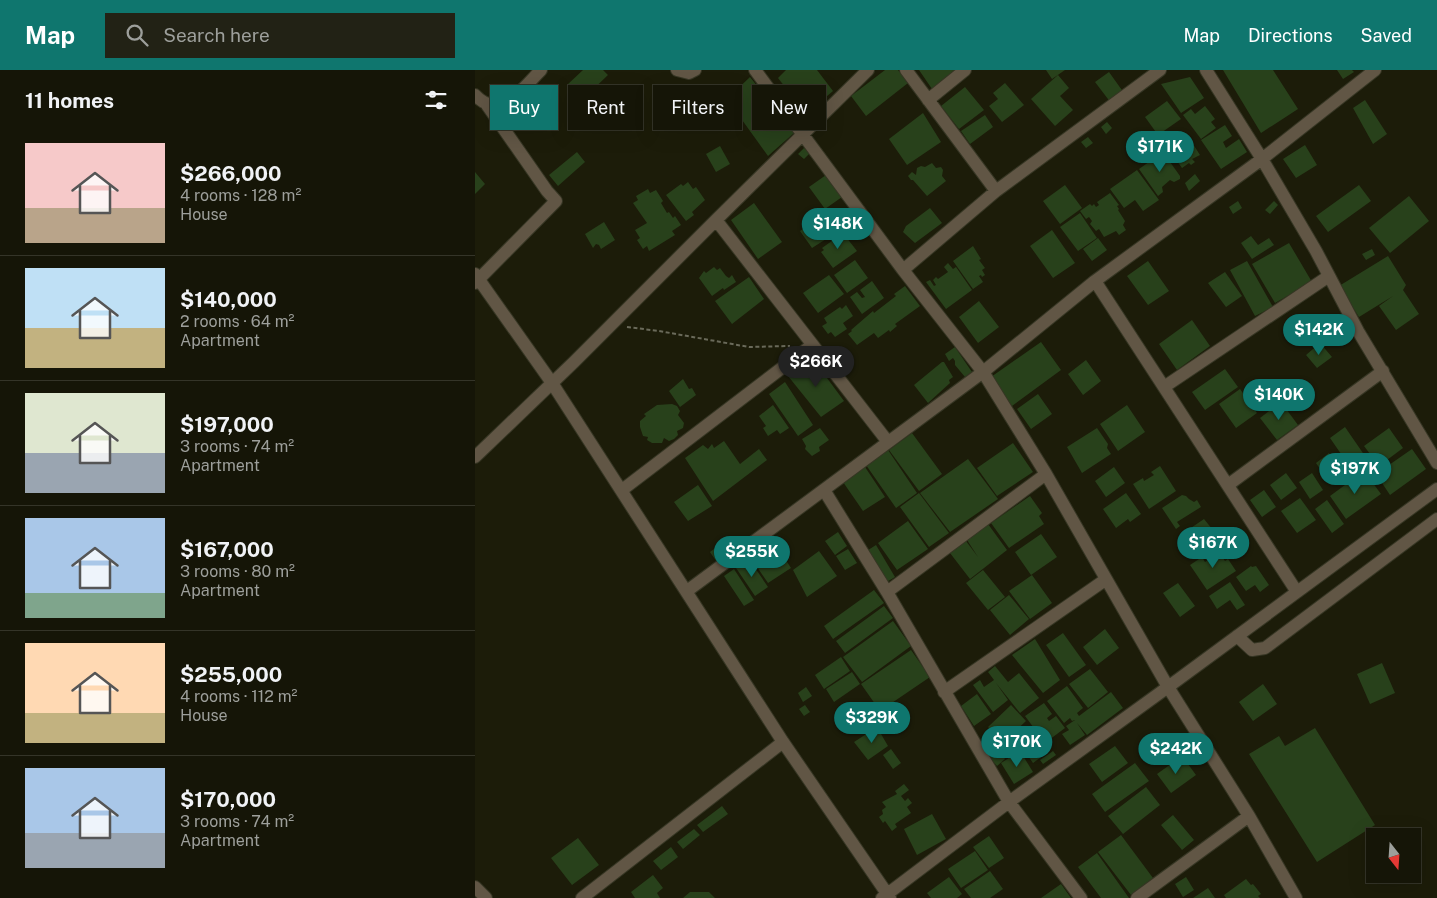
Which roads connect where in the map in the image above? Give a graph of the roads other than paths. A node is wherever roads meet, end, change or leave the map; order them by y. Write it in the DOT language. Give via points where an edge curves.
graph roads {
  1 [pos="541,70"];
  2 [pos="677,70"];
  3 [pos="695,70"];
  4 [pos="755,70"];
  5 [pos="868,70"];
  6 [pos="906,70"];
  7 [pos="965,70"];
  8 [pos="1161,70"];
  9 [pos="1206,70"];
  10 [pos="1375,70"];
  11 [pos="480,99"];
  12 [pos="928,100"];
  13 [pos="804,134"];
  14 [pos="1262,158"];
  15 [pos="996,191"];
  16 [pos="716,220"];
  17 [pos="903,270"];
  18 [pos="1329,276"];
  19 [pos="476,279"];
  20 [pos="1095,281"];
  21 [pos="812,345"];
  22 [pos="1383,371"];
  23 [pos="983,372"];
  24 [pos="552,383"];
  25 [pos="1164,387"];
  26 [pos="888,442"];
  27 [pos="475,457"];
  28 [pos="1437,463"];
  29 [pos="1046,474"];
  30 [pos="1227,485"];
  31 [pos="1437,489"];
  32 [pos="622,490"];
  33 [pos="824,490"];
  34 [pos="1437,519"];
  35 [pos="1105,580"];
  36 [pos="687,591"];
  37 [pos="887,592"];
  38 [pos="1297,592"];
  39 [pos="1237,636"];
  40 [pos="1168,687"];
  41 [pos="944,692"];
  42 [pos="783,742"];
  43 [pos="1009,802"];
  44 [pos="1249,816"];
  45 [pos="475,887"];
  46 [pos="887,897"];
  47 [pos="486,898"];
  48 [pos="582,898"];
  49 [pos="1081,898"];
  50 [pos="1137,898"];
  51 [pos="1297,898"];
  1 -- 11 [label="street" via="503,105"];
  2 -- 3 [label="street" via="689,73"];
  4 -- 13 [label="street"];
  5 -- 13 [label="street"];
  6 -- 12 [label="street"];
  7 -- 12 [label="street"];
  8 -- 15 [label="street"];
  9 -- 14 [label="street"];
  10 -- 14 [label="street"];
  11 -- 19 [label="street" via="557,201"];
  12 -- 15 [label="street"];
  13 -- 16 [label="street"];
  13 -- 17 [label="street"];
  14 -- 18 [label="street"];
  14 -- 20 [label="street"];
  15 -- 17 [label="street"];
  16 -- 21 [label="street"];
  16 -- 24 [label="street"];
  17 -- 23 [label="street"];
  18 -- 22 [label="street"];
  18 -- 25 [label="street"];
  19 -- 24 [label="street"];
  20 -- 23 [label="street"];
  20 -- 25 [label="street"];
  21 -- 26 [label="street"];
  21 -- 32 [label="street"];
  22 -- 28 [label="street"];
  22 -- 30 [label="street"];
  23 -- 26 [label="street"];
  23 -- 29 [label="street"];
  24 -- 27 [label="street"];
  24 -- 32 [label="street"];
  25 -- 30 [label="street"];
  26 -- 33 [label="street"];
  29 -- 35 [label="street"];
  29 -- 37 [label="street"];
  30 -- 38 [label="street"];
  31 -- 38 [label="street"];
  32 -- 36 [label="street"];
  33 -- 36 [label="street"];
  33 -- 37 [label="street"];
  34 -- 39 [label="street" via="1265,648 1252,650"];
  35 -- 40 [label="street"];
  35 -- 41 [label="street"];
  36 -- 42 [label="street"];
  37 -- 41 [label="street"];
  38 -- 39 [label="street"];
  39 -- 40 [label="street"];
  40 -- 43 [label="street"];
  40 -- 44 [label="street"];
  41 -- 43 [label="street"];
  42 -- 46 [label="street"];
  42 -- 48 [label="street"];
  43 -- 46 [label="street"];
  43 -- 49 [label="street"];
  44 -- 50 [label="street"];
  44 -- 51 [label="street"];
  45 -- 47 [label="street"];
}
